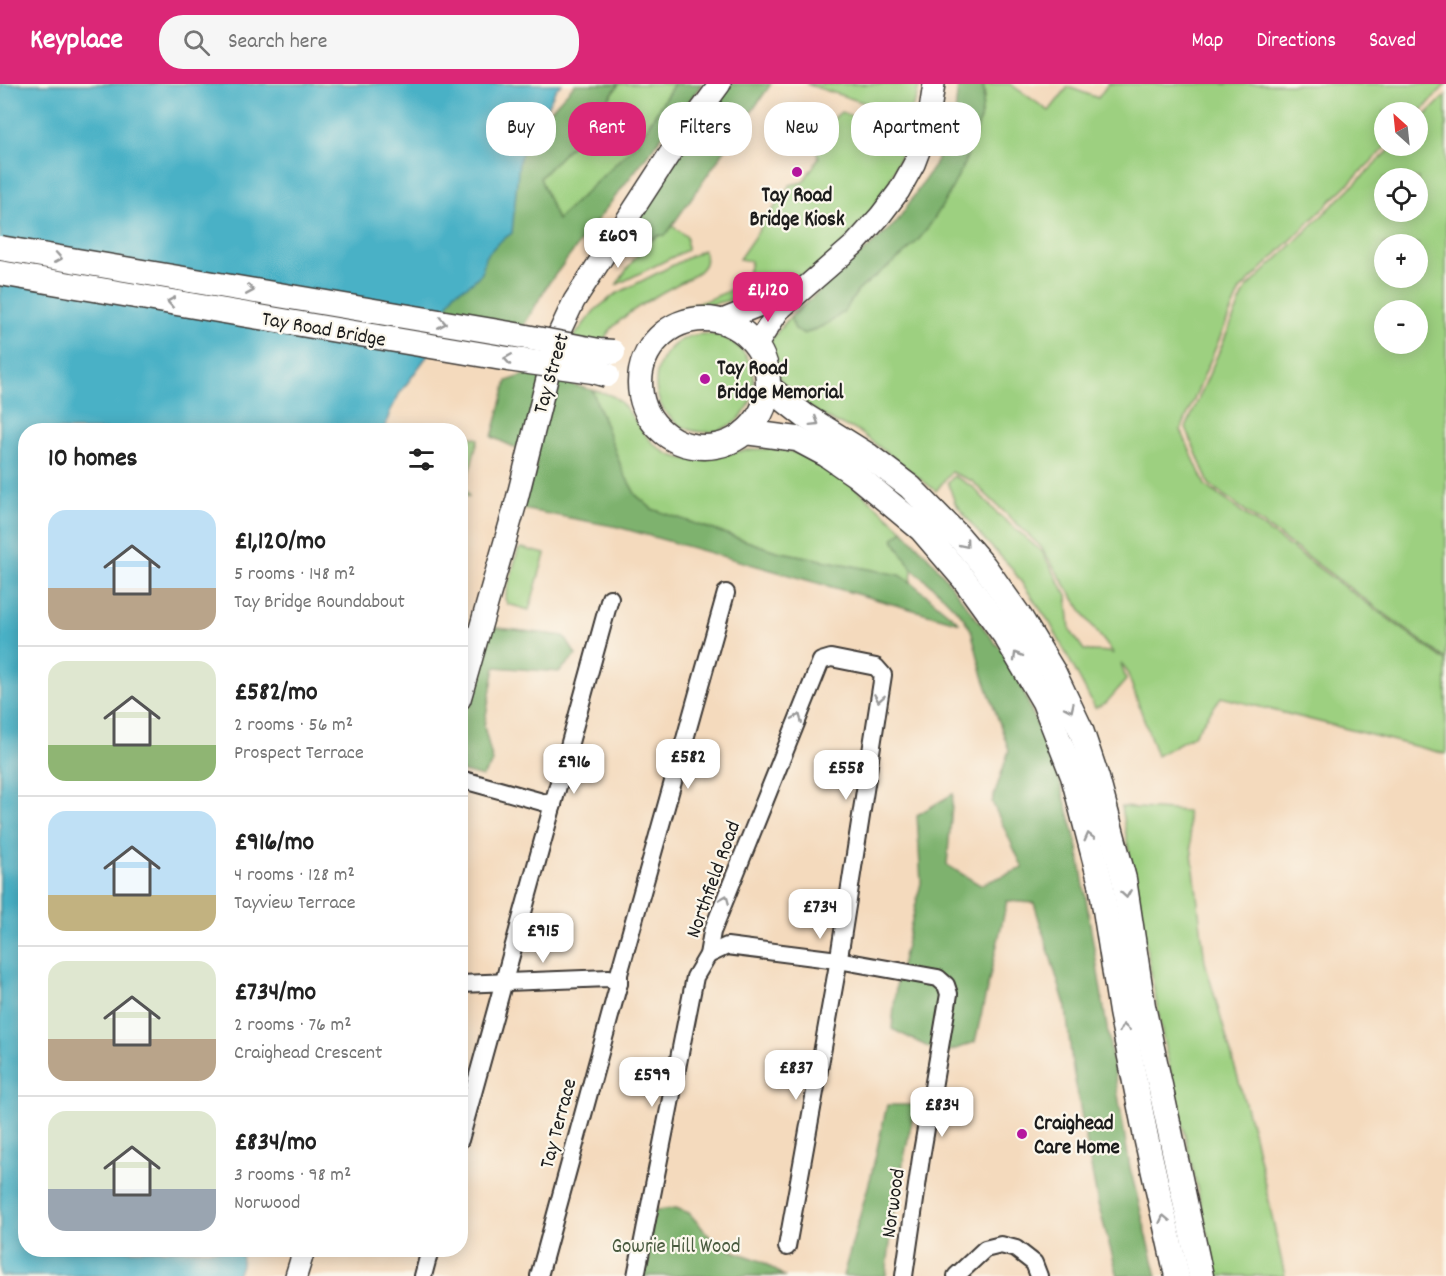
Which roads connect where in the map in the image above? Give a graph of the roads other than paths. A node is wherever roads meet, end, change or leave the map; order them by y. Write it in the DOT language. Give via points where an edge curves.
graph roads {
  1 [pos="720,84"];
  2 [pos="934,84"];
  3 [pos="0,248"];
  4 [pos="0,273"];
  5 [pos="802,288"];
  6 [pos="720,321"];
  7 [pos="756,345"];
  8 [pos="647,353"];
  9 [pos="768,387"];
  10 [pos="641,398"];
  11 [pos="745,432"];
  12 [pos="726,593"];
  13 [pos="610,598"];
  14 [pos="468,671"];
  15 [pos="468,781"];
  16 [pos="553,805"];
  17 [pos="708,955"];
  18 [pos="838,960"];
  19 [pos="619,982"];
  20 [pos="504,983"];
  21 [pos="468,984"];
  22 [pos="468,1111"];
  23 [pos="787,1248"];
  24 [pos="302,1257"];
  25 [pos="428,1257"];
  26 [pos="296,1276"];
  27 [pos="423,1276"];
  28 [pos="539,1276"];
  29 [pos="636,1276"];
  30 [pos="904,1276"];
  31 [pos="956,1276"];
  32 [pos="1039,1276"];
  33 [pos="1177,1276"];
  34 [pos="1200,1276"];
  1 -- 14 [label="main road, Tay Street" via="678,141 574,301 558,335"];
  2 -- 5 [label="main road" via="927,130 899,191 855,244"];
  3 -- 8 [label="highway, Tay Road Bridge, one-way, bridge" via="599,351"];
  10 -- 4 [label="highway, Tay Road Bridge, one-way, bridge" via="607,375 593,371"];
  5 -- 6 [label="main road"];
  5 -- 7 [label="main road" via="779,310"];
  6 -- 7 [label="highway" via="744,333"];
  6 -- 8 [label="highway" via="695,319 678,324 657,339"];
  7 -- 9 [label="highway"];
  8 -- 10 [label="highway" via="639,382"];
  9 -- 11 [label="highway" via="757,419"];
  9 -- 34 [label="highway, one-way" via="910,487 984,566 1054,673 1081,730 1124,879 1143,1006"];
  10 -- 11 [label="highway" via="649,417 661,431 682,443 701,447 724,444"];
  33 -- 11 [label="highway, one-way" via="1121,1012 1101,884 1073,776 1044,702 1006,637 921,529 827,455 797,439"];
  12 -- 19 [label="street, Tay Terrace"];
  13 -- 16 [label="street"];
  15 -- 16 [label="street"];
  16 -- 20 [label="street"];
  17 -- 18 [label="street" via="727,945"];
  17 -- 18 [label="street, Northfield Road, one-way" via="712,932 821,661 831,658 876,666 883,675"];
  17 -- 29 [label="street" via="695,977"];
  18 -- 23 [label="street"];
  18 -- 30 [label="street, Norwood" via="938,978 949,994"];
  19 -- 20 [label="street" via="609,978"];
  19 -- 28 [label="street, Tay Terrace"];
  20 -- 21 [label="street"];
  20 -- 22 [label="street"];
  24 -- 26 [label="main road"];
  25 -- 27 [label="street"];
  31 -- 32 [label="street" via="985,1249 1001,1245 1016,1249 1034,1263"];
}
